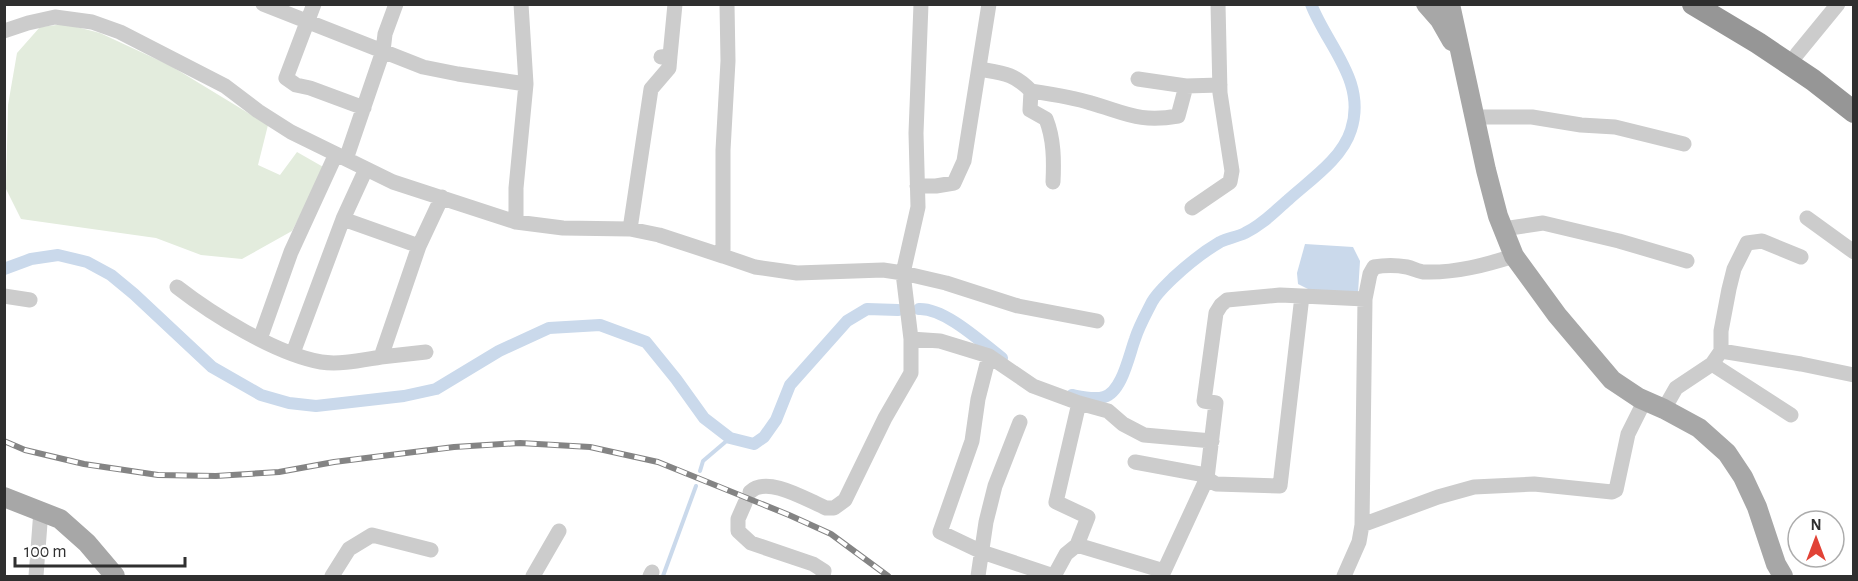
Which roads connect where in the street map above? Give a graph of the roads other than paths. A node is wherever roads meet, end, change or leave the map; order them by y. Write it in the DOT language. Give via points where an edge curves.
graph roads {
  1 [pos="263,4"];
  2 [pos="314,4"];
  3 [pos="396,4"];
  4 [pos="521,4"];
  5 [pos="675,4"];
  6 [pos="727,4"];
  7 [pos="921,4"];
  8 [pos="989,4"];
  9 [pos="1218,4"];
  10 [pos="1426,4"];
  11 [pos="1450,4"];
  12 [pos="1693,4"];
  13 [pos="1718,4"];
  14 [pos="1838,4"];
  15 [pos="308,23"];
  16 [pos="4,32"];
  17 [pos="383,51"];
  18 [pos="1797,54"];
  19 [pos="1462,59"];
  20 [pos="979,69"];
  21 [pos="1138,79"];
  22 [pos="526,84"];
  23 [pos="1220,85"];
  24 [pos="1186,86"];
  25 [pos="1031,91"];
  26 [pos="1854,98"];
  27 [pos="364,108"];
  28 [pos="1854,112"];
  29 [pos="1474,117"];
  30 [pos="1684,144"];
  31 [pos="341,157"];
  32 [pos="366,169"];
  33 [pos="1053,182"];
  34 [pos="917,186"];
  35 [pos="442,197"];
  36 [pos="1192,208"];
  37 [pos="1807,218"];
  38 [pos="343,219"];
  39 [pos="516,222"];
  40 [pos="630,229"];
  41 [pos="1503,229"];
  42 [pos="419,246"];
  43 [pos="1854,252"];
  44 [pos="723,256"];
  45 [pos="1514,256"];
  46 [pos="1800,257"];
  47 [pos="1687,261"];
  48 [pos="903,273"];
  49 [pos="177,287"];
  50 [pos="4,296"];
  51 [pos="1302,296"];
  52 [pos="1365,299"];
  53 [pos="30,300"];
  54 [pos="1097,321"];
  55 [pos="260,339"];
  56 [pos="911,339"];
  57 [pos="426,352"];
  58 [pos="293,353"];
  59 [pos="989,356"];
  60 [pos="381,357"];
  61 [pos="1717,357"];
  62 [pos="1854,375"];
  63 [pos="1645,400"];
  64 [pos="1079,403"];
  65 [pos="1664,409"];
  66 [pos="1791,415"];
  67 [pos="1020,422"];
  68 [pos="1212,441"];
  69 [pos="1135,462"];
  70 [pos="1207,478"];
  71 [pos="4,497"];
  72 [pos="41,510"];
  73 [pos="1362,525"];
  74 [pos="559,531"];
  75 [pos="1077,545"];
  76 [pos="430,550"];
  77 [pos="982,552"];
  78 [pos="36,576"];
  79 [pos="115,576"];
  80 [pos="333,576"];
  81 [pos="533,576"];
  82 [pos="823,576"];
  83 [pos="978,576"];
  84 [pos="1344,576"];
  85 [pos="1784,576"];
  1 -- 15 [label="street"];
  2 -- 15 [label="street"];
  3 -- 17 [label="street"];
  4 -- 22 [label="street"];
  5 -- 40 [label="street" via="665,56 669,68 651,89"];
  6 -- 44 [label="street"];
  7 -- 34 [label="street"];
  8 -- 20 [label="street"];
  9 -- 23 [label="street"];
  10 -- 19 [label="main road"];
  11 -- 19 [label="main road"];
  12 -- 28 [label="highway" via="1768,49"];
  13 -- 18 [label="highway"];
  14 -- 18 [label="street"];
  15 -- 17 [label="street"];
  15 -- 27 [label="street" via="286,78"];
  16 -- 31 [label="street" via="55,18 92,22 120,32 225,86 274,122"];
  17 -- 22 [label="street" via="423,67"];
  17 -- 27 [label="street"];
  18 -- 26 [label="highway"];
  19 -- 29 [label="main road"];
  20 -- 25 [label="street" via="1019,78"];
  20 -- 34 [label="street" via="964,161 954,183"];
  21 -- 24 [label="street"];
  22 -- 39 [label="street"];
  23 -- 24 [label="street"];
  23 -- 36 [label="street" via="1232,171 1230,182"];
  24 -- 25 [label="street" via="1178,116 1156,120"];
  25 -- 33 [label="street" via="1030,111 1046,119 1051,130"];
  27 -- 31 [label="street"];
  29 -- 30 [label="street" via="1532,117 1615,127"];
  29 -- 41 [label="main road"];
  31 -- 32 [label="street"];
  31 -- 55 [label="street" via="291,252"];
  32 -- 35 [label="street"];
  32 -- 38 [label="street"];
  34 -- 48 [label="street" via="918,207"];
  35 -- 39 [label="street"];
  35 -- 42 [label="street"];
  37 -- 43 [label="street"];
  38 -- 42 [label="street"];
  38 -- 58 [label="street"];
  39 -- 40 [label="street" via="563,228"];
  40 -- 44 [label="street"];
  41 -- 45 [label="main road"];
  41 -- 47 [label="street" via="1543,223"];
  42 -- 60 [label="street"];
  44 -- 48 [label="street" via="755,267 796,273"];
  45 -- 52 [label="street" via="1447,272 1374,267"];
  45 -- 63 [label="main road" via="1612,380"];
  46 -- 61 [label="street" via="1762,241 1747,243 1734,269"];
  48 -- 54 [label="street" via="1018,306"];
  48 -- 56 [label="street"];
  49 -- 55 [label="street"];
  50 -- 53 [label="street"];
  51 -- 52 [label="street"];
  51 -- 68 [label="street" via="1227,300 1216,313 1204,401 1216,403"];
  51 -- 70 [label="street" via="1280,486 1216,484"];
  52 -- 73 [label="street"];
  55 -- 58 [label="street"];
  56 -- 59 [label="street" via="940,341"];
  56 -- 82 [label="street" via="911,373 844,500 834,508 826,508 774,486 760,485 747,497 738,519 738,531 751,543 813,564 824,571"];
  57 -- 60 [label="street"];
  58 -- 60 [label="street" via="322,362"];
  59 -- 64 [label="street" via="1033,386"];
  59 -- 77 [label="street" via="972,441 940,532"];
  61 -- 62 [label="street"];
  61 -- 65 [label="street" via="1676,388"];
  61 -- 66 [label="street"];
  63 -- 65 [label="main road"];
  63 -- 73 [label="street" via="1628,434 1616,490 1612,492 1534,484 1474,487"];
  64 -- 68 [label="street" via="1108,411 1144,435"];
  64 -- 75 [label="street" via="1056,502 1088,517"];
  65 -- 85 [label="main road" via="1699,428 1727,453 1757,507 1776,564"];
  67 -- 77 [label="street" via="995,486"];
  68 -- 70 [label="street"];
  69 -- 70 [label="street"];
  70 -- 75 [label="street" via="1164,572"];
  71 -- 72 [label="main road"];
  72 -- 78 [label="street"];
  72 -- 79 [label="main road" via="60,519 87,543"];
  73 -- 84 [label="street"];
  74 -- 81 [label="street"];
  75 -- 77 [label="street" via="1066,554 1054,576"];
  76 -- 80 [label="street" via="372,535 349,549"];
  77 -- 83 [label="street"];
}
